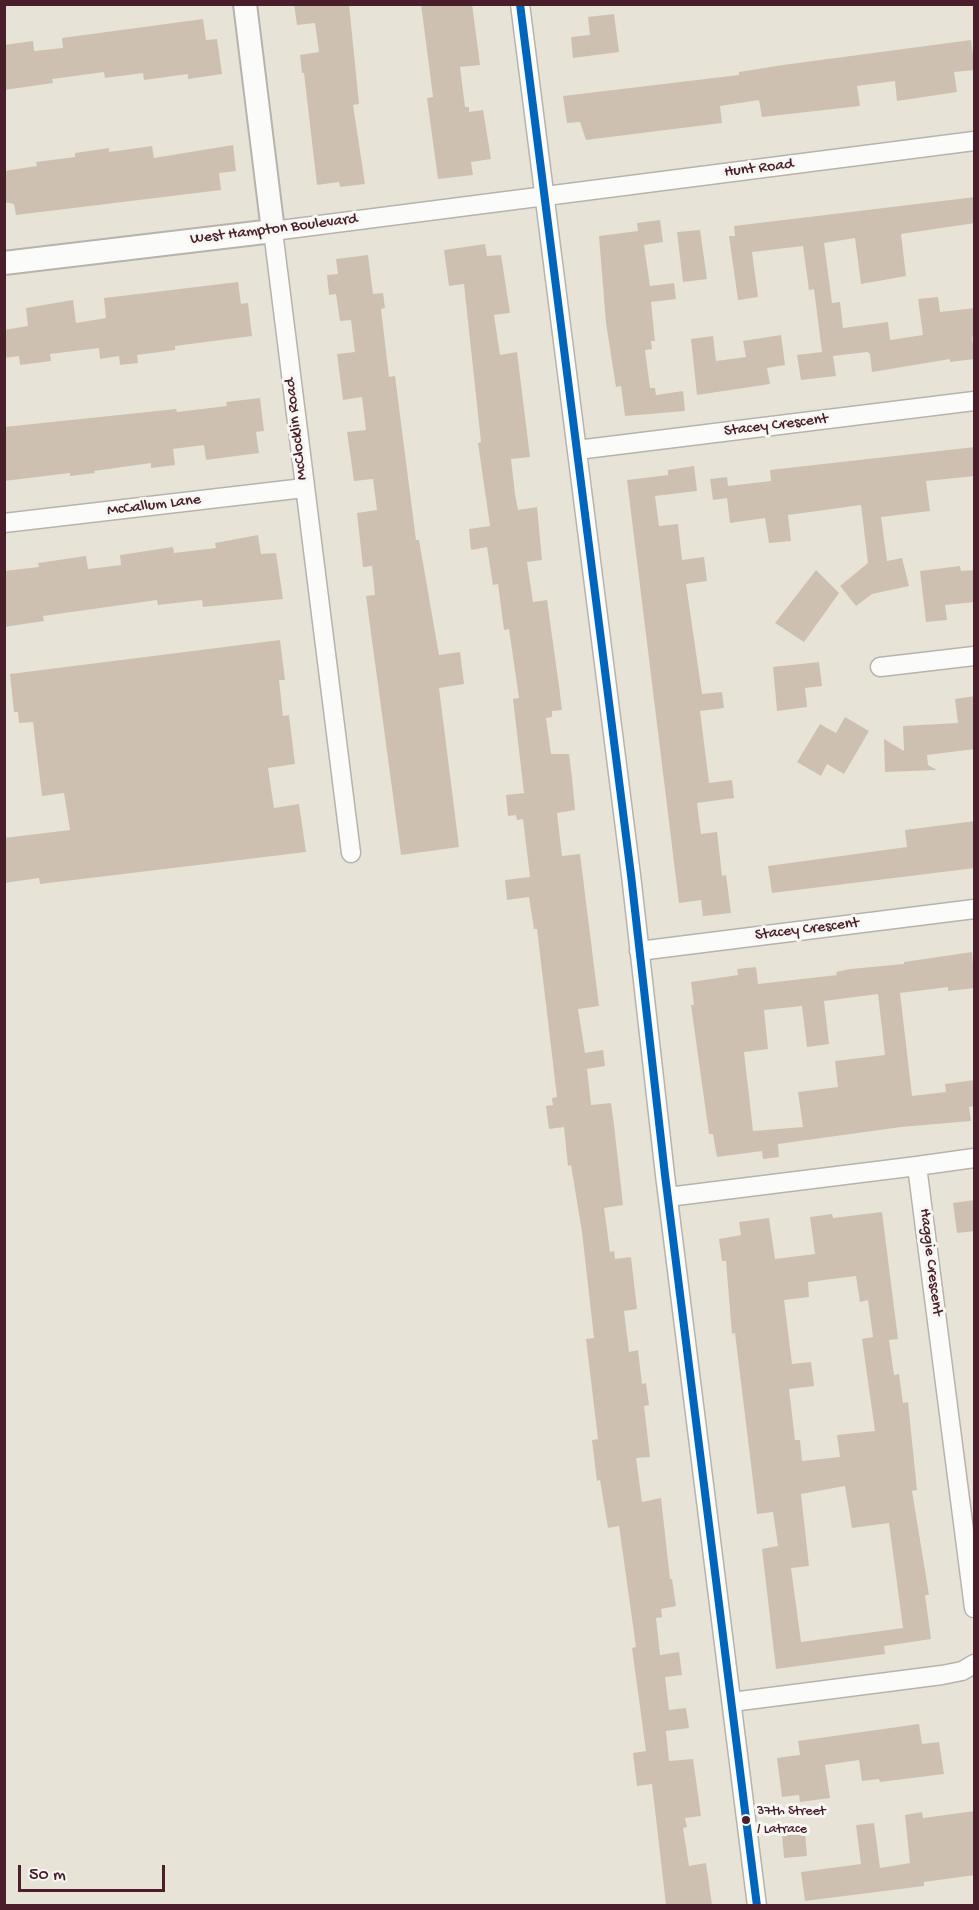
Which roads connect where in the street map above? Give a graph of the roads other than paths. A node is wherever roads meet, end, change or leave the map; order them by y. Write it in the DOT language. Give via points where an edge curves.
graph roads {
  1 [pos="245,4"];
  2 [pos="519,4"];
  3 [pos="975,141"];
  4 [pos="543,197"];
  5 [pos="273,231"];
  6 [pos="4,263"];
  7 [pos="975,401"];
  8 [pos="577,450"];
  9 [pos="304,488"];
  10 [pos="4,524"];
  11 [pos="975,656"];
  12 [pos="880,668"];
  13 [pos="351,853"];
  14 [pos="975,909"];
  15 [pos="639,951"];
  16 [pos="975,1158"];
  17 [pos="917,1166"];
  18 [pos="668,1197"];
  19 [pos="975,1608"];
  20 [pos="975,1664"];
  21 [pos="732,1702"];
  22 [pos="757,1905"];
  1 -- 5 [label="street, McClocklin Road"];
  2 -- 4 [label="street"];
  3 -- 4 [label="street, Hunt Road"];
  4 -- 5 [label="street, West Hampton Boulevard"];
  4 -- 8 [label="street"];
  5 -- 6 [label="street, West Hampton Boulevard"];
  5 -- 9 [label="street, McClocklin Road"];
  7 -- 8 [label="street, Stacey Crescent"];
  8 -- 15 [label="street"];
  9 -- 10 [label="street, McCallum Lane"];
  9 -- 13 [label="street, McClocklin Road"];
  11 -- 12 [label="street"];
  14 -- 15 [label="street, Stacey Crescent"];
  15 -- 18 [label="street"];
  16 -- 17 [label="street"];
  17 -- 18 [label="street"];
  17 -- 19 [label="street, Haggie Crescent"];
  18 -- 21 [label="street"];
  20 -- 21 [label="street" via="942,1675"];
  21 -- 22 [label="street"];
}
